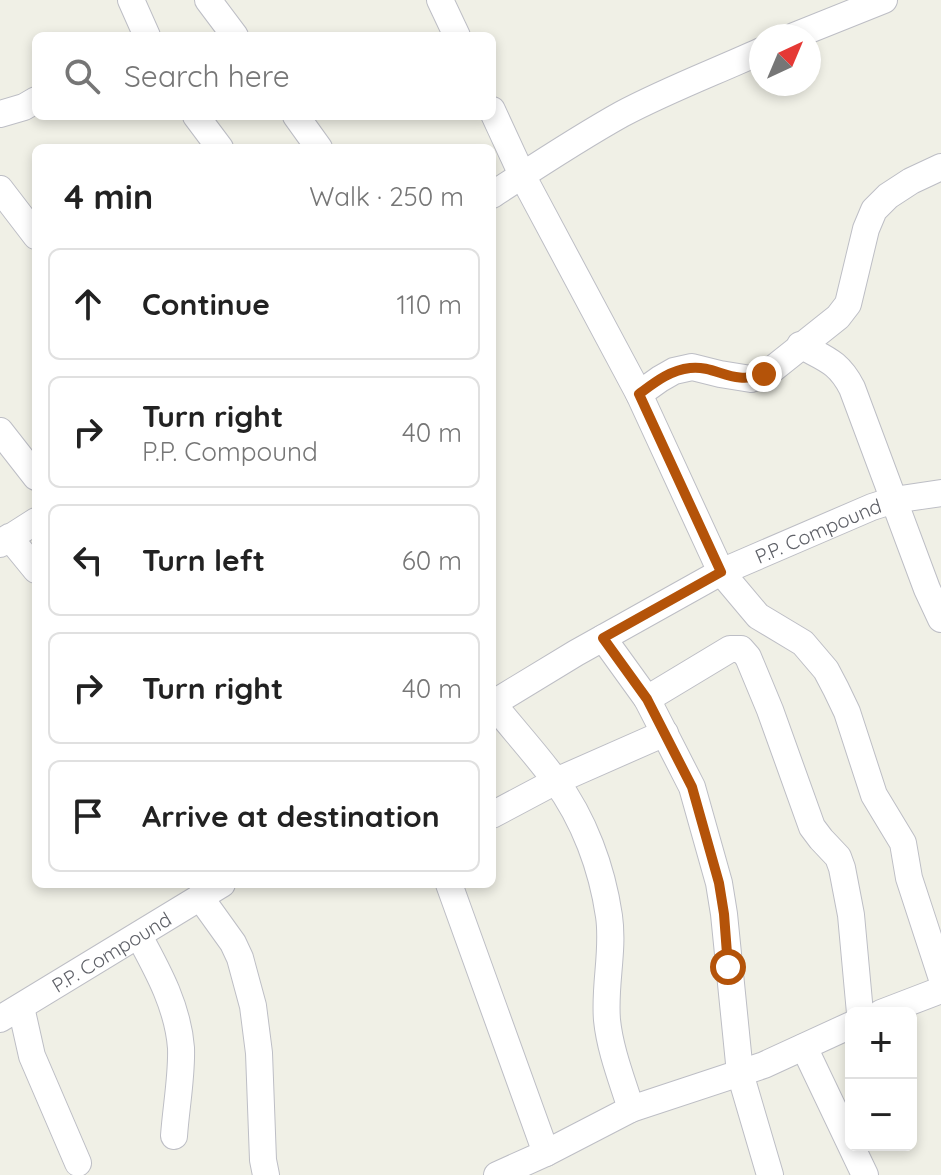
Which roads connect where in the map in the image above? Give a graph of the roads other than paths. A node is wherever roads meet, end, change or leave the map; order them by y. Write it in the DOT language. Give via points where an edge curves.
graph roads {
  1 [pos="131,0"];
  2 [pos="208,0"];
  3 [pos="440,0"];
  4 [pos="884,0"];
  5 [pos="848,7"];
  6 [pos="816,24"];
  7 [pos="143,32"];
  8 [pos="232,32"];
  9 [pos="455,32"];
  10 [pos="749,56"];
  11 [pos="32,102"];
  12 [pos="0,114"];
  13 [pos="496,119"];
  14 [pos="199,120"];
  15 [pos="299,120"];
  16 [pos="217,144"];
  17 [pos="316,144"];
  18 [pos="941,167"];
  19 [pos="522,175"];
  20 [pos="0,189"];
  21 [pos="496,192"];
  22 [pos="32,231"];
  23 [pos="800,345"];
  24 [pos="639,394"];
  25 [pos="0,431"];
  26 [pos="32,472"];
  27 [pos="941,493"];
  28 [pos="894,500"];
  29 [pos="32,523"];
  30 [pos="5,540"];
  31 [pos="32,566"];
  32 [pos="721,572"];
  33 [pos="941,619"];
  34 [pos="603,638"];
  35 [pos="647,699"];
  36 [pos="496,702"];
  37 [pos="496,709"];
  38 [pos="665,733"];
  39 [pos="556,781"];
  40 [pos="496,813"];
  41 [pos="450,888"];
  42 [pos="211,891"];
  43 [pos="139,936"];
  44 [pos="941,976"];
  45 [pos="941,990"];
  46 [pos="859,1007"];
  47 [pos="897,1007"];
  48 [pos="11,1013"];
  49 [pos="845,1028"];
  50 [pos="804,1047"];
  51 [pos="740,1073"];
  52 [pos="631,1109"];
  53 [pos="174,1136"];
  54 [pos="546,1153"];
  55 [pos="78,1163"];
  56 [pos="266,1175"];
  57 [pos="497,1175"];
  58 [pos="770,1175"];
  59 [pos="865,1175"];
  1 -- 7 [label="street"];
  2 -- 8 [label="street"];
  3 -- 9 [label="street"];
  4 -- 5 [label="street"];
  5 -- 6 [label="street"];
  10 -- 19 [label="street" via="622,114"];
  11 -- 12 [label="street"];
  13 -- 19 [label="street"];
  14 -- 16 [label="street"];
  15 -- 17 [label="street"];
  18 -- 23 [label="street" via="911,181 874,210 848,304"];
  19 -- 21 [label="street"];
  19 -- 24 [label="street"];
  20 -- 22 [label="street"];
  23 -- 24 [label="street" via="774,368 751,379 692,367 674,371"];
  23 -- 28 [label="street" via="844,374"];
  24 -- 32 [label="street"];
  25 -- 26 [label="street"];
  27 -- 28 [label="street, P.P. Compound"];
  28 -- 32 [label="street, P.P. Compound"];
  28 -- 33 [label="street"];
  29 -- 30 [label="street"];
  30 -- 31 [label="street"];
  32 -- 34 [label="street, P.P. Compound"];
  32 -- 44 [label="street" via="758,616 803,643 826,670 847,712 874,795 903,843"];
  34 -- 35 [label="street"];
  34 -- 36 [label="street, P.P. Compound"];
  35 -- 38 [label="street"];
  35 -- 46 [label="street" via="730,649 741,649 748,657 812,827 842,868"];
  37 -- 39 [label="street"];
  38 -- 39 [label="street"];
  38 -- 51 [label="street" via="692,787 716,868"];
  39 -- 40 [label="street"];
  39 -- 52 [label="street" via="602,878 611,948 609,1033"];
  41 -- 54 [label="street"];
  42 -- 43 [label="street, P.P. Compound"];
  42 -- 56 [label="street" via="240,958 253,1006"];
  43 -- 48 [label="street, P.P. Compound"];
  43 -- 53 [label="street" via="164,982 178,1027"];
  45 -- 47 [label="street"];
  48 -- 55 [label="street"];
  49 -- 50 [label="street"];
  50 -- 51 [label="street"];
  50 -- 59 [label="street"];
  51 -- 52 [label="street"];
  51 -- 58 [label="street"];
  52 -- 54 [label="street"];
  54 -- 57 [label="street"];
}
